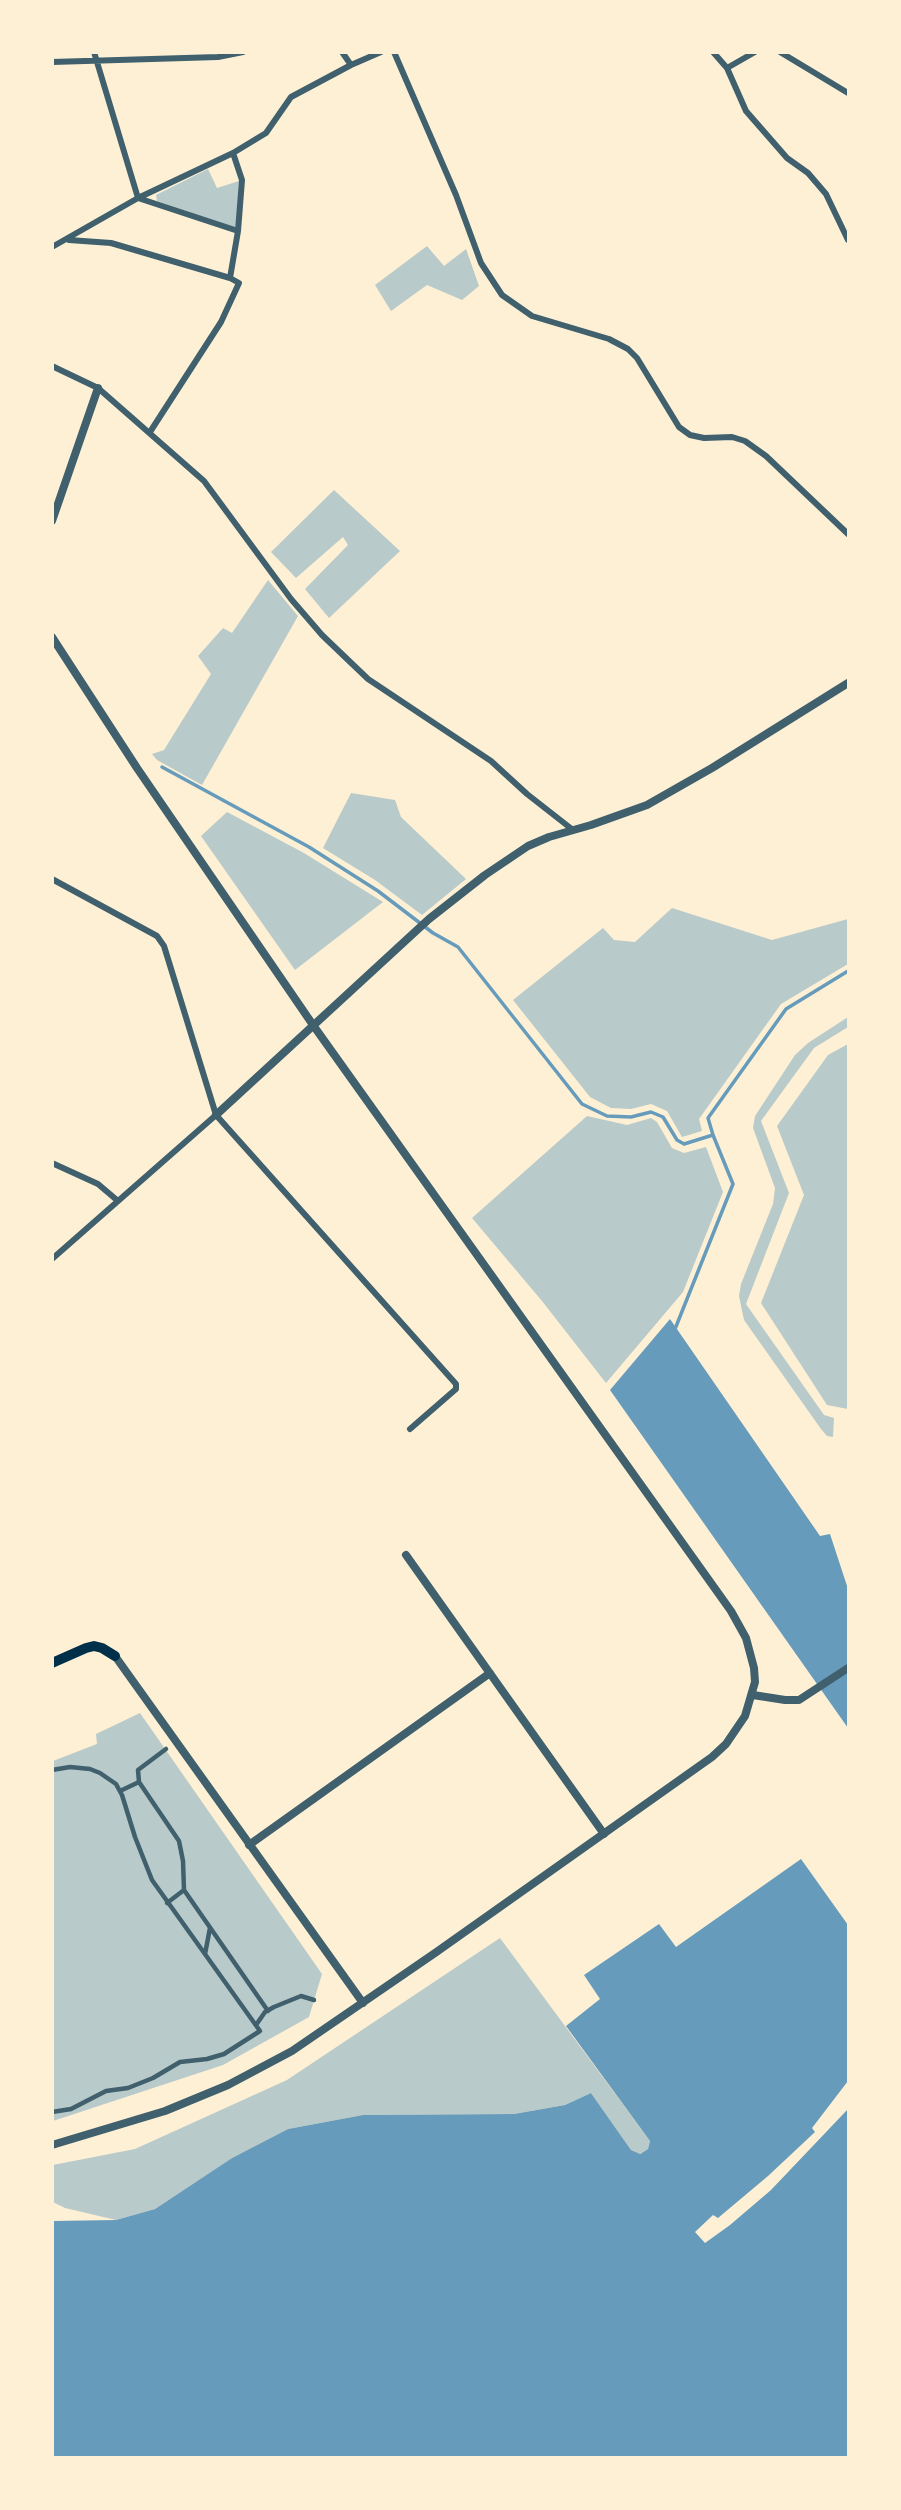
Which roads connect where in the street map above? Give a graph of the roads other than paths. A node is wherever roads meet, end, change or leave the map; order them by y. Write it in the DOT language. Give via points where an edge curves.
graph roads {
  1 [pos="243,52"];
  2 [pos="342,52"];
  3 [pos="381,52"];
  4 [pos="394,52"];
  5 [pos="713,52"];
  6 [pos="755,52"];
  7 [pos="780,52"];
  8 [pos="95,56"];
  9 [pos="52,62"];
  10 [pos="351,65"];
  11 [pos="727,68"];
  12 [pos="849,93"];
  13 [pos="233,153"];
  14 [pos="138,198"];
  15 [pos="238,231"];
  16 [pos="68,240"];
  17 [pos="849,240"];
  18 [pos="52,247"];
  19 [pos="230,278"];
  20 [pos="52,366"];
  21 [pos="98,388"];
  22 [pos="150,432"];
  23 [pos="52,521"];
  24 [pos="849,534"];
  25 [pos="52,637"];
  26 [pos="849,683"];
  27 [pos="573,830"];
  28 [pos="52,879"];
  29 [pos="313,1025"];
  30 [pos="216,1115"];
  31 [pos="52,1163"];
  32 [pos="118,1201"];
  33 [pos="52,1259"];
  34 [pos="410,1429"];
  35 [pos="406,1555"];
  36 [pos="115,1656"];
  37 [pos="52,1663"];
  38 [pos="849,1668"];
  39 [pos="490,1673"];
  40 [pos="753,1695"];
  41 [pos="166,1749"];
  42 [pos="52,1770"];
  43 [pos="139,1783"];
  44 [pos="120,1791"];
  45 [pos="604,1834"];
  46 [pos="249,1845"];
  47 [pos="184,1890"];
  48 [pos="167,1903"];
  49 [pos="210,1927"];
  50 [pos="205,1955"];
  51 [pos="314,2000"];
  52 [pos="363,2003"];
  53 [pos="268,2011"];
  54 [pos="256,2025"];
  55 [pos="52,2112"];
  56 [pos="52,2145"];
  1 -- 8 [label="street" via="218,57"];
  2 -- 10 [label="street"];
  3 -- 10 [label="street"];
  4 -- 24 [label="street" via="481,262 502,295 532,316 628,349 679,427 690,435 744,441"];
  5 -- 11 [label="street"];
  6 -- 11 [label="street"];
  7 -- 12 [label="street"];
  8 -- 9 [label="street"];
  8 -- 14 [label="street"];
  10 -- 13 [label="street" via="291,97 266,133"];
  11 -- 17 [label="street" via="746,111 826,194"];
  13 -- 14 [label="street"];
  13 -- 15 [label="street" via="242,180"];
  14 -- 15 [label="street"];
  14 -- 16 [label="street"];
  15 -- 19 [label="street"];
  16 -- 18 [label="street"];
  16 -- 19 [label="street" via="111,243"];
  19 -- 22 [label="street" via="239,283 221,322"];
  20 -- 21 [label="street"];
  21 -- 22 [label="street"];
  21 -- 23 [label="street"];
  22 -- 27 [label="street" via="204,481 291,599 368,679 491,761"];
  25 -- 29 [label="street"];
  26 -- 27 [label="street" via="647,805"];
  27 -- 29 [label="street" via="528,846 485,875 429,919"];
  28 -- 30 [label="street" via="157,936 164,946"];
  29 -- 30 [label="street"];
  29 -- 40 [label="street" via="731,1611 751,1655"];
  30 -- 32 [label="street"];
  30 -- 34 [label="street" via="456,1384 456,1389"];
  31 -- 32 [label="street" via="98,1184"];
  32 -- 33 [label="street"];
  35 -- 39 [label="street"];
  36 -- 37 [label="highway" via="94,1646"];
  36 -- 46 [label="street"];
  38 -- 40 [label="street" via="799,1700"];
  39 -- 45 [label="street"];
  39 -- 46 [label="street"];
  40 -- 45 [label="street" via="726,1744"];
  41 -- 43 [label="street" via="138,1770"];
  42 -- 44 [label="street" via="90,1769"];
  43 -- 44 [label="street"];
  43 -- 47 [label="street" via="179,1840"];
  44 -- 48 [label="street" via="152,1880"];
  45 -- 52 [label="street"];
  46 -- 52 [label="street"];
  47 -- 48 [label="street"];
  47 -- 49 [label="street"];
  48 -- 50 [label="street"];
  49 -- 50 [label="street"];
  49 -- 53 [label="street"];
  50 -- 54 [label="street"];
  51 -- 53 [label="street" via="301,1996"];
  52 -- 56 [label="street" via="292,2051 228,2085 129,2123"];
  53 -- 54 [label="street"];
  54 -- 55 [label="street" via="260,2031 225,2054 180,2062 128,2088 106,2091 71,2109"];
}
